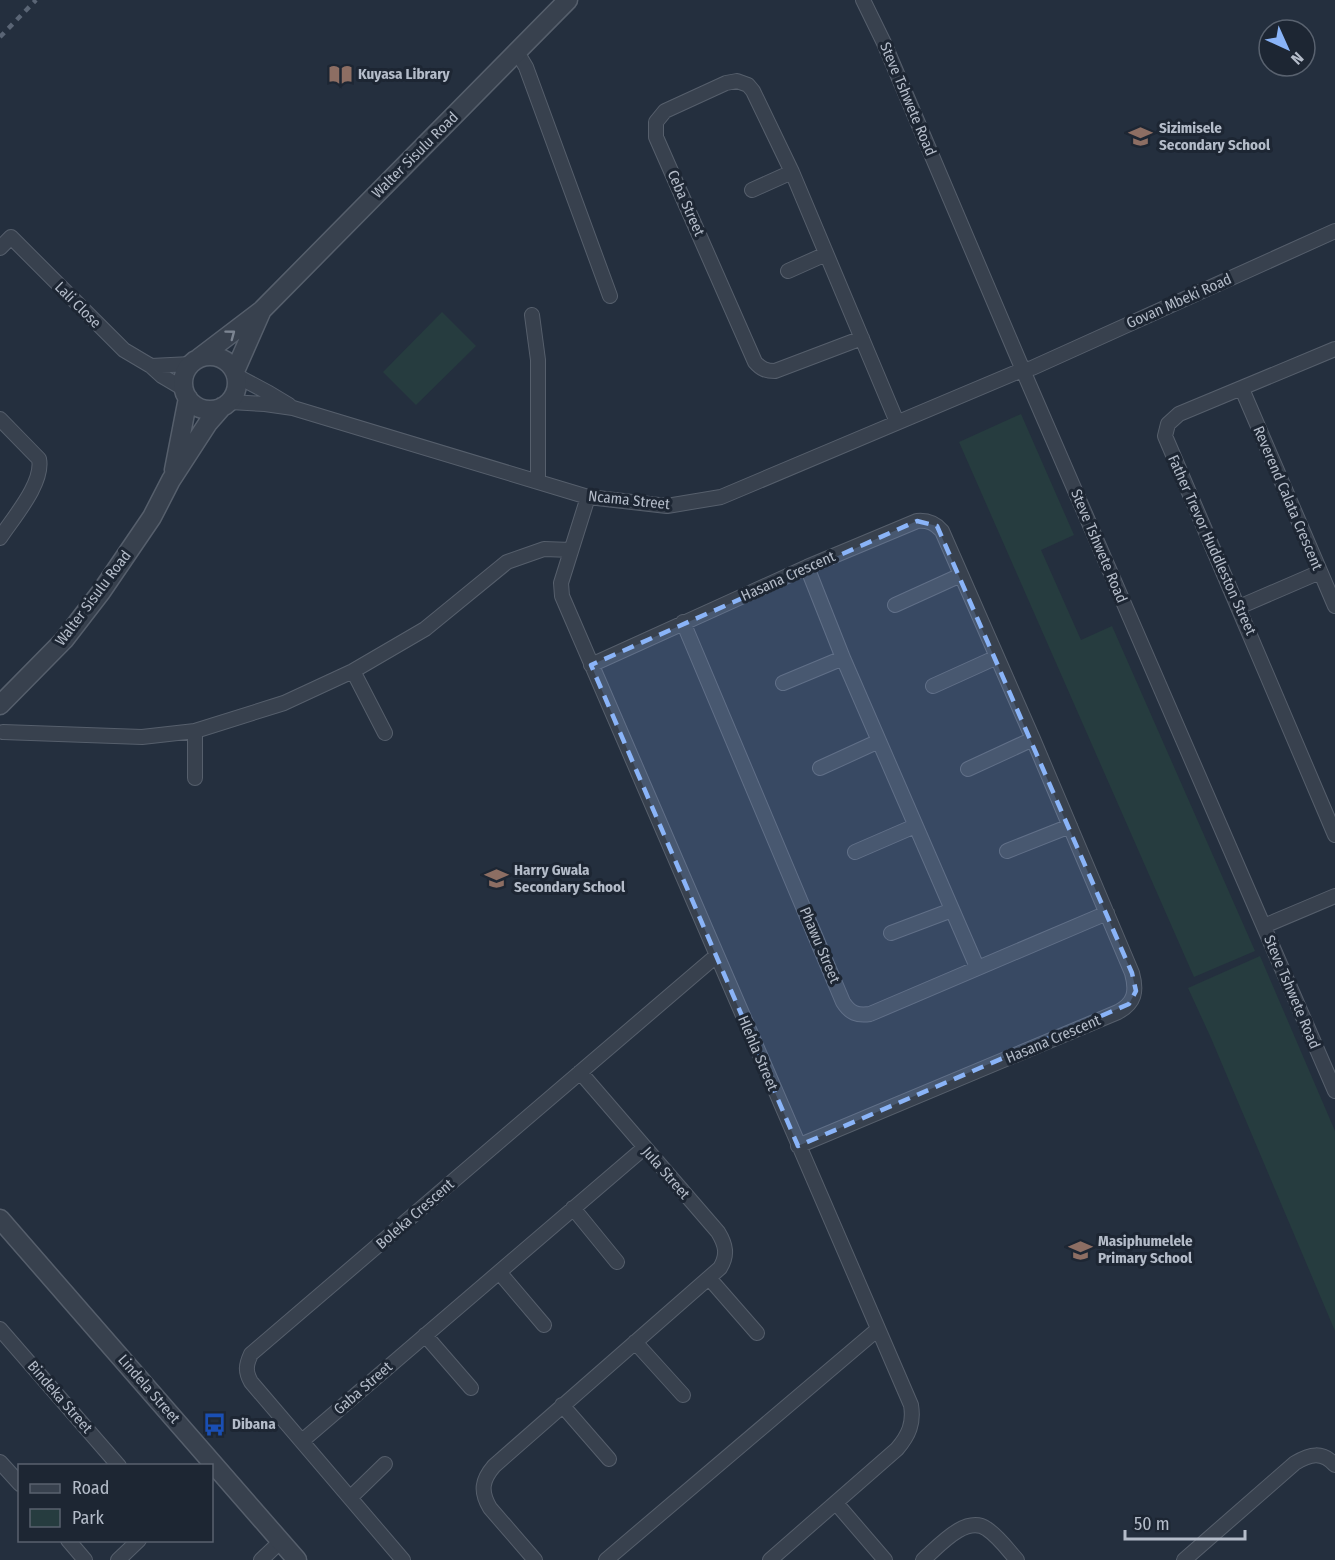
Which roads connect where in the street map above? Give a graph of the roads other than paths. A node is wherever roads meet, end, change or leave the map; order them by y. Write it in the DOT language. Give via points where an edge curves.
graph roads {
  1 [pos="568,0"];
  2 [pos="863,0"];
  3 [pos="517,52"];
  4 [pos="792,172"];
  5 [pos="752,190"];
  6 [pos="1335,231"];
  7 [pos="0,248"];
  8 [pos="826,254"];
  9 [pos="788,272"];
  10 [pos="610,296"];
  11 [pos="262,310"];
  12 [pos="532,315"];
  13 [pos="862,338"];
  14 [pos="1334,353"];
  15 [pos="195,361"];
  16 [pos="151,366"];
  17 [pos="1022,369"];
  18 [pos="236,374"];
  19 [pos="1242,389"];
  20 [pos="186,393"];
  21 [pos="226,405"];
  22 [pos="293,408"];
  23 [pos="0,419"];
  24 [pos="897,422"];
  25 [pos="171,480"];
  26 [pos="538,481"];
  27 [pos="588,497"];
  28 [pos="0,538"];
  29 [pos="571,550"];
  30 [pos="807,567"];
  31 [pos="1320,572"];
  32 [pos="961,575"];
  33 [pos="895,605"];
  34 [pos="1335,606"];
  35 [pos="1239,607"];
  36 [pos="683,622"];
  37 [pos="998,657"];
  38 [pos="843,658"];
  39 [pos="591,665"];
  40 [pos="353,671"];
  41 [pos="783,683"];
  42 [pos="933,686"];
  43 [pos="0,705"];
  44 [pos="195,730"];
  45 [pos="3,732"];
  46 [pos="385,733"];
  47 [pos="1033,740"];
  48 [pos="879,741"];
  49 [pos="820,768"];
  50 [pos="968,769"];
  51 [pos="195,778"];
  52 [pos="915,826"];
  53 [pos="1070,826"];
  54 [pos="1335,835"];
  55 [pos="1007,851"];
  56 [pos="855,852"];
  57 [pos="1335,896"];
  58 [pos="952,910"];
  59 [pos="1107,913"];
  60 [pos="1264,926"];
  61 [pos="891,933"];
  62 [pos="716,956"];
  63 [pos="977,967"];
  64 [pos="580,1072"];
  65 [pos="1335,1091"];
  66 [pos="798,1146"];
  67 [pos="644,1148"];
  68 [pos="573,1208"];
  69 [pos="0,1219"];
  70 [pos="618,1262"];
  71 [pos="499,1272"];
  72 [pos="709,1278"];
  73 [pos="544,1325"];
  74 [pos="0,1329"];
  75 [pos="878,1329"];
  76 [pos="757,1333"];
  77 [pos="425,1335"];
  78 [pos="635,1342"];
  79 [pos="471,1388"];
  80 [pos="683,1395"];
  81 [pos="562,1405"];
  82 [pos="302,1441"];
  83 [pos="609,1459"];
  84 [pos="0,1462"];
  85 [pos="117,1464"];
  86 [pos="385,1464"];
  87 [pos="1335,1465"];
  88 [pos="18,1482"];
  89 [pos="350,1498"];
  90 [pos="836,1503"];
  91 [pos="281,1541"];
  92 [pos="70,1542"];
  93 [pos="137,1542"];
  94 [pos="85,1560"];
  95 [pos="118,1560"];
  96 [pos="261,1560"];
  97 [pos="297,1560"];
  98 [pos="403,1560"];
  99 [pos="535,1560"];
  100 [pos="606,1560"];
  101 [pos="770,1560"];
  102 [pos="885,1560"];
  103 [pos="923,1560"];
  104 [pos="1017,1560"];
  105 [pos="1184,1560"];
  1 -- 3 [label="street, Walter Sisulu Road"];
  2 -- 17 [label="street, Steve Tshwete Road" via="885,42"];
  3 -- 10 [label="street" via="526,67"];
  3 -- 11 [label="street, Walter Sisulu Road"];
  4 -- 5 [label="street"];
  4 -- 8 [label="street, Ceba Street"];
  4 -- 13 [label="street, Ceba Street" via="757,98 748,86 737,81 665,111 656,122 657,137 755,362 775,371"];
  6 -- 17 [label="street, Govan Mbeki Road" via="1032,368"];
  7 -- 16 [label="street, Lali Close" via="11,237 123,350"];
  8 -- 9 [label="street"];
  8 -- 13 [label="street, Ceba Street"];
  15 -- 11 [label="street, Walter Sisulu Road, one-way"];
  11 -- 18 [label="street, Walter Sisulu Road"];
  12 -- 26 [label="street" via="538,360"];
  13 -- 24 [label="street, Ceba Street"];
  14 -- 19 [label="street, Father Trevor Huddleston Street"];
  15 -- 16 [label="street"];
  15 -- 18 [label="street" via="210,355 220,357"];
  15 -- 20 [label="street" via="184,375"];
  16 -- 20 [label="street, Lali Close"];
  17 -- 24 [label="street, Ncama Street"];
  17 -- 60 [label="street, Steve Tshwete Road"];
  18 -- 21 [label="street" via="237,388"];
  18 -- 22 [label="street, Ncama Street"];
  19 -- 31 [label="street, Reverend Calata Crescent"];
  19 -- 35 [label="street, Father Trevor Huddleston Street" via="1179,414 1168,424 1165,436"];
  20 -- 21 [label="street" via="194,405 203,409"];
  20 -- 25 [label="street, Walter Sisulu Road"];
  21 -- 22 [label="street, Ncama Street"];
  21 -- 25 [label="street, Walter Sisulu Road" via="208,423"];
  22 -- 26 [label="street, Ncama Street"];
  23 -- 28 [label="street" via="39,459 41,467 31,491"];
  24 -- 27 [label="street, Ncama Street" via="721,496 667,506"];
  25 -- 43 [label="street, Walter Sisulu Road" via="152,517 101,592 64,640"];
  26 -- 27 [label="street, Ncama Street"];
  27 -- 29 [label="street, Hlehla Street"];
  29 -- 39 [label="street, Hlehla Street" via="561,582 562,596"];
  29 -- 40 [label="street" via="544,549 507,562 425,629"];
  30 -- 32 [label="street, Hasana Crescent" via="924,520 942,531"];
  30 -- 36 [label="street, Hasana Crescent"];
  30 -- 38 [label="street"];
  31 -- 34 [label="street, Reverend Calata Crescent"];
  31 -- 35 [label="street"];
  32 -- 33 [label="street"];
  32 -- 37 [label="street, Hasana Crescent"];
  35 -- 54 [label="street, Father Trevor Huddleston Street"];
  36 -- 39 [label="street, Hasana Crescent"];
  36 -- 63 [label="street, Phawu Street" via="847,1007 856,1014 870,1014"];
  37 -- 42 [label="street"];
  37 -- 47 [label="street, Hasana Crescent"];
  38 -- 41 [label="street"];
  38 -- 48 [label="street"];
  39 -- 62 [label="street, Hlehla Street"];
  40 -- 44 [label="street" via="284,703"];
  40 -- 46 [label="street"];
  44 -- 45 [label="street" via="142,736"];
  44 -- 51 [label="street"];
  47 -- 50 [label="street"];
  47 -- 53 [label="street, Hasana Crescent"];
  48 -- 49 [label="street"];
  48 -- 52 [label="street"];
  52 -- 56 [label="street"];
  52 -- 58 [label="street"];
  53 -- 55 [label="street"];
  53 -- 59 [label="street, Hasana Crescent"];
  57 -- 60 [label="street"];
  58 -- 61 [label="street"];
  58 -- 63 [label="street"];
  59 -- 63 [label="street, Phawu Street"];
  59 -- 66 [label="street, Hasana Crescent" via="1135,983 1134,997 1124,1009"];
  60 -- 65 [label="street, Steve Tshwete Road"];
  62 -- 64 [label="street, Boleka Crescent"];
  62 -- 66 [label="street, Hlehla Street"];
  64 -- 67 [label="street, Jula Street"];
  64 -- 82 [label="street, Boleka Crescent" via="252,1354 246,1370 250,1382"];
  66 -- 75 [label="street, Hlehla Street"];
  67 -- 68 [label="street, Gaba Street"];
  67 -- 72 [label="street, Jula Street" via="722,1239 725,1261"];
  68 -- 70 [label="street"];
  68 -- 71 [label="street, Gaba Street"];
  69 -- 91 [label="street, Lindela Street"];
  71 -- 73 [label="street"];
  71 -- 77 [label="street, Gaba Street"];
  72 -- 76 [label="street"];
  72 -- 78 [label="street, Jula Street"];
  74 -- 85 [label="street, Bindeka Street"];
  75 -- 90 [label="street, Hlehla Street" via="911,1404 911,1428 897,1449"];
  75 -- 100 [label="street"];
  77 -- 79 [label="street"];
  77 -- 82 [label="street, Gaba Street"];
  78 -- 80 [label="street"];
  78 -- 81 [label="street, Jula Street"];
  81 -- 83 [label="street"];
  81 -- 99 [label="street, Jula Street" via="494,1466 483,1482 490,1508"];
  82 -- 89 [label="street, Boleka Crescent"];
  84 -- 88 [label="street"];
  86 -- 89 [label="street"];
  87 -- 105 [label="street" via="1328,1458 1306,1456"];
  89 -- 98 [label="street, Boleka Crescent"];
  90 -- 101 [label="street, Hlehla Street"];
  90 -- 102 [label="street"];
  91 -- 96 [label="street"];
  91 -- 97 [label="street, Lindela Street"];
  92 -- 94 [label="street"];
  93 -- 95 [label="street"];
  103 -- 104 [label="street" via="959,1531 977,1524 994,1534"];
}
